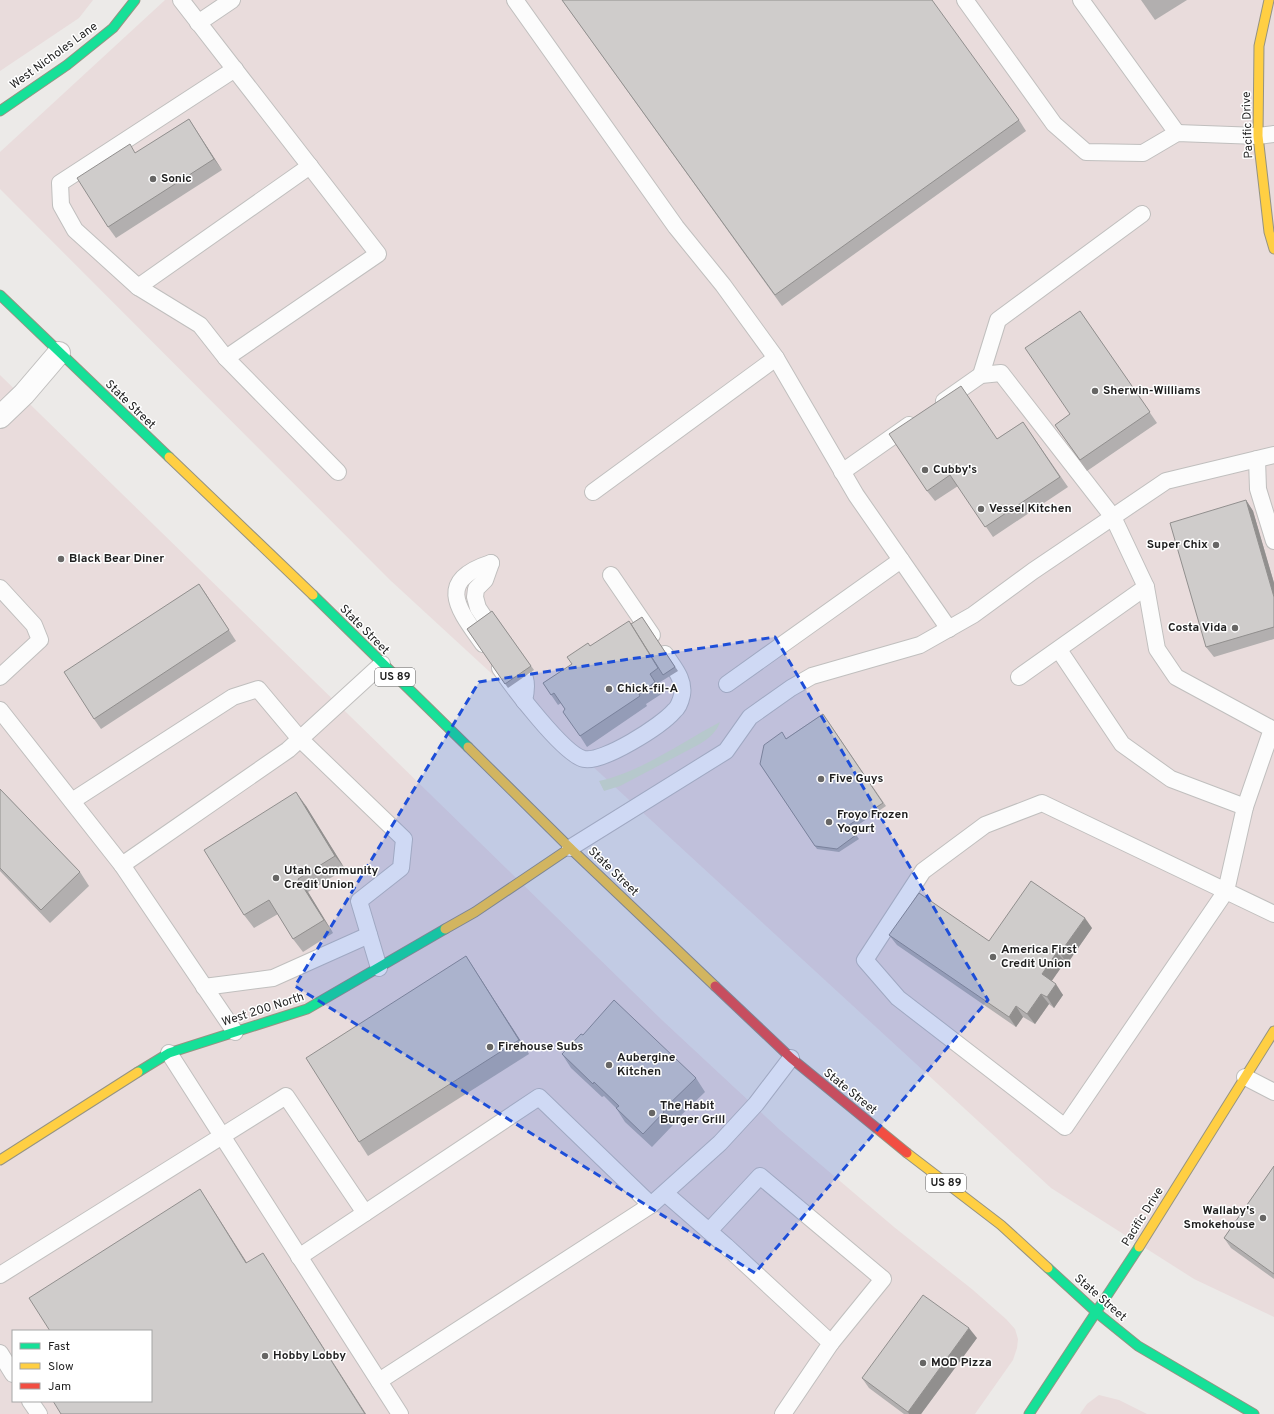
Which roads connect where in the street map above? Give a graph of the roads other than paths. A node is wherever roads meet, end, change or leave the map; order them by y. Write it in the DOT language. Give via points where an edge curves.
graph roads {
  1 [pos="136,0"];
  2 [pos="181,0"];
  3 [pos="232,0"];
  4 [pos="515,0"];
  5 [pos="965,0"];
  6 [pos="1080,0"];
  7 [pos="1268,0"];
  8 [pos="198,23"];
  9 [pos="235,69"];
  10 [pos="0,110"];
  11 [pos="1177,133"];
  12 [pos="1274,134"];
  13 [pos="1258,136"];
  14 [pos="310,166"];
  15 [pos="1142,214"];
  16 [pos="1274,249"];
  17 [pos="138,287"];
  18 [pos="0,295"];
  19 [pos="59,353"];
  20 [pos="226,358"];
  21 [pos="776,358"];
  22 [pos="981,375"];
  23 [pos="0,417"];
  24 [pos="1274,455"];
  25 [pos="1257,459"];
  26 [pos="338,472"];
  27 [pos="842,472"];
  28 [pos="593,492"];
  29 [pos="1113,517"];
  30 [pos="1274,541"];
  31 [pos="901,560"];
  32 [pos="491,563"];
  33 [pos="611,575"];
  34 [pos="1146,587"];
  35 [pos="0,588"];
  36 [pos="949,629"];
  37 [pos="1059,650"];
  38 [pos="382,664"];
  39 [pos="0,677"];
  40 [pos="1019,677"];
  41 [pos="727,684"];
  42 [pos="0,710"];
  43 [pos="1273,727"];
  44 [pos="300,739"];
  45 [pos="72,801"];
  46 [pos="1245,807"];
  47 [pos="570,848"];
  48 [pos="122,866"];
  49 [pos="1226,891"];
  50 [pos="1274,914"];
  51 [pos="369,935"];
  52 [pos="379,968"];
  53 [pos="204,987"];
  54 [pos="1274,1031"];
  55 [pos="235,1032"];
  56 [pos="169,1053"];
  57 [pos="791,1058"];
  58 [pos="1245,1077"];
  59 [pos="1274,1092"];
  60 [pos="222,1137"];
  61 [pos="0,1160"];
  62 [pos="665,1193"];
  63 [pos="652,1205"];
  64 [pos="365,1213"];
  65 [pos="709,1231"];
  66 [pos="299,1257"];
  67 [pos="0,1275"];
  68 [pos="1096,1312"];
  69 [pos="831,1343"];
  70 [pos="0,1353"];
  71 [pos="12,1372"];
  72 [pos="379,1382"];
  73 [pos="31,1402"];
  74 [pos="39,1414"];
  75 [pos="400,1414"];
  76 [pos="783,1414"];
  77 [pos="1029,1414"];
  78 [pos="1254,1414"];
  1 -- 10 [label="main road, West Nicholes Lane" via="113,28 67,65"];
  2 -- 8 [label="lane"];
  3 -- 8 [label="lane"];
  4 -- 21 [label="lane" via="676,227"];
  5 -- 11 [label="lane" via="1054,124 1086,152 1143,153"];
  6 -- 11 [label="lane"];
  7 -- 13 [label="main road, Pacific Drive" via="1259,46"];
  8 -- 9 [label="lane"];
  9 -- 14 [label="lane"];
  9 -- 17 [label="lane" via="60,183 61,205 75,230"];
  11 -- 13 [label="lane"];
  12 -- 13 [label="lane"];
  13 -- 16 [label="main road, Pacific Drive" via="1269,232"];
  14 -- 17 [label="lane"];
  14 -- 20 [label="lane" via="378,254"];
  15 -- 22 [label="lane" via="998,320"];
  17 -- 20 [label="lane" via="200,325"];
  18 -- 19 [label="main road, State Street / US 89"];
  19 -- 23 [label="street" via="24,394"];
  19 -- 38 [label="main road, State Street / US 89" via="307,589"];
  20 -- 26 [label="lane"];
  21 -- 27 [label="lane"];
  21 -- 28 [label="lane"];
  22 -- 27 [label="lane"];
  22 -- 29 [label="lane" via="1001,373"];
  24 -- 25 [label="lane"];
  25 -- 29 [label="lane" via="1166,481"];
  25 -- 30 [label="lane" via="1258,489"];
  27 -- 31 [label="lane"];
  29 -- 34 [label="lane"];
  29 -- 36 [label="lane"];
  31 -- 36 [label="lane"];
  31 -- 41 [label="lane"];
  32 -- 33 [label="lane" via="475,568 461,578 456,592 456,603 537,717 572,752 584,759 600,757 658,726 675,711 682,696 683,684 677,672"];
  34 -- 37 [label="lane"];
  34 -- 43 [label="lane" via="1157,649 1176,677"];
  35 -- 39 [label="lane" via="34,625 40,640"];
  36 -- 47 [label="lane" via="920,645 812,676 796,685 750,716 726,751"];
  37 -- 40 [label="lane"];
  37 -- 46 [label="lane" via="1122,744 1171,779"];
  38 -- 44 [label="lane"];
  38 -- 47 [label="main road, State Street / US 89"];
  42 -- 45 [label="lane"];
  43 -- 46 [label="lane"];
  44 -- 45 [label="lane" via="258,689 233,697"];
  44 -- 48 [label="lane"];
  44 -- 51 [label="lane" via="404,839 401,868 359,901"];
  45 -- 48 [label="lane"];
  46 -- 49 [label="lane"];
  47 -- 52 [label="main road, West 200 North" via="475,912"];
  47 -- 57 [label="main road, State Street / US 89"];
  48 -- 53 [label="lane"];
  49 -- 49 [label="lane" via="1042,803 985,825 923,871 865,960 898,998 1065,1127"];
  49 -- 50 [label="lane"];
  51 -- 52 [label="lane"];
  51 -- 53 [label="lane" via="273,978"];
  52 -- 55 [label="main road, West 200 North" via="308,1009"];
  53 -- 55 [label="lane"];
  54 -- 58 [label="main road, Pacific Drive"];
  55 -- 56 [label="main road, West 200 North"];
  56 -- 60 [label="lane"];
  56 -- 61 [label="main road, West 200 North"];
  57 -- 62 [label="lane" via="756,1104 720,1143"];
  57 -- 68 [label="main road, State Street / US 89" via="892,1141 1001,1225"];
  58 -- 59 [label="lane"];
  58 -- 68 [label="main road, Pacific Drive"];
  60 -- 64 [label="lane" via="286,1096"];
  60 -- 66 [label="lane"];
  60 -- 67 [label="lane"];
  62 -- 63 [label="lane"];
  62 -- 65 [label="lane"];
  63 -- 64 [label="lane" via="539,1097"];
  63 -- 72 [label="lane"];
  64 -- 66 [label="lane"];
  65 -- 69 [label="lane"];
  65 -- 69 [label="lane" via="760,1176 883,1279"];
  66 -- 72 [label="lane"];
  68 -- 77 [label="main road, Pacific Drive"];
  68 -- 78 [label="main road, State Street / US 89" via="1138,1346"];
  69 -- 76 [label="lane"];
  70 -- 71 [label="lane"];
  72 -- 75 [label="lane"];
  73 -- 74 [label="lane"];
}
